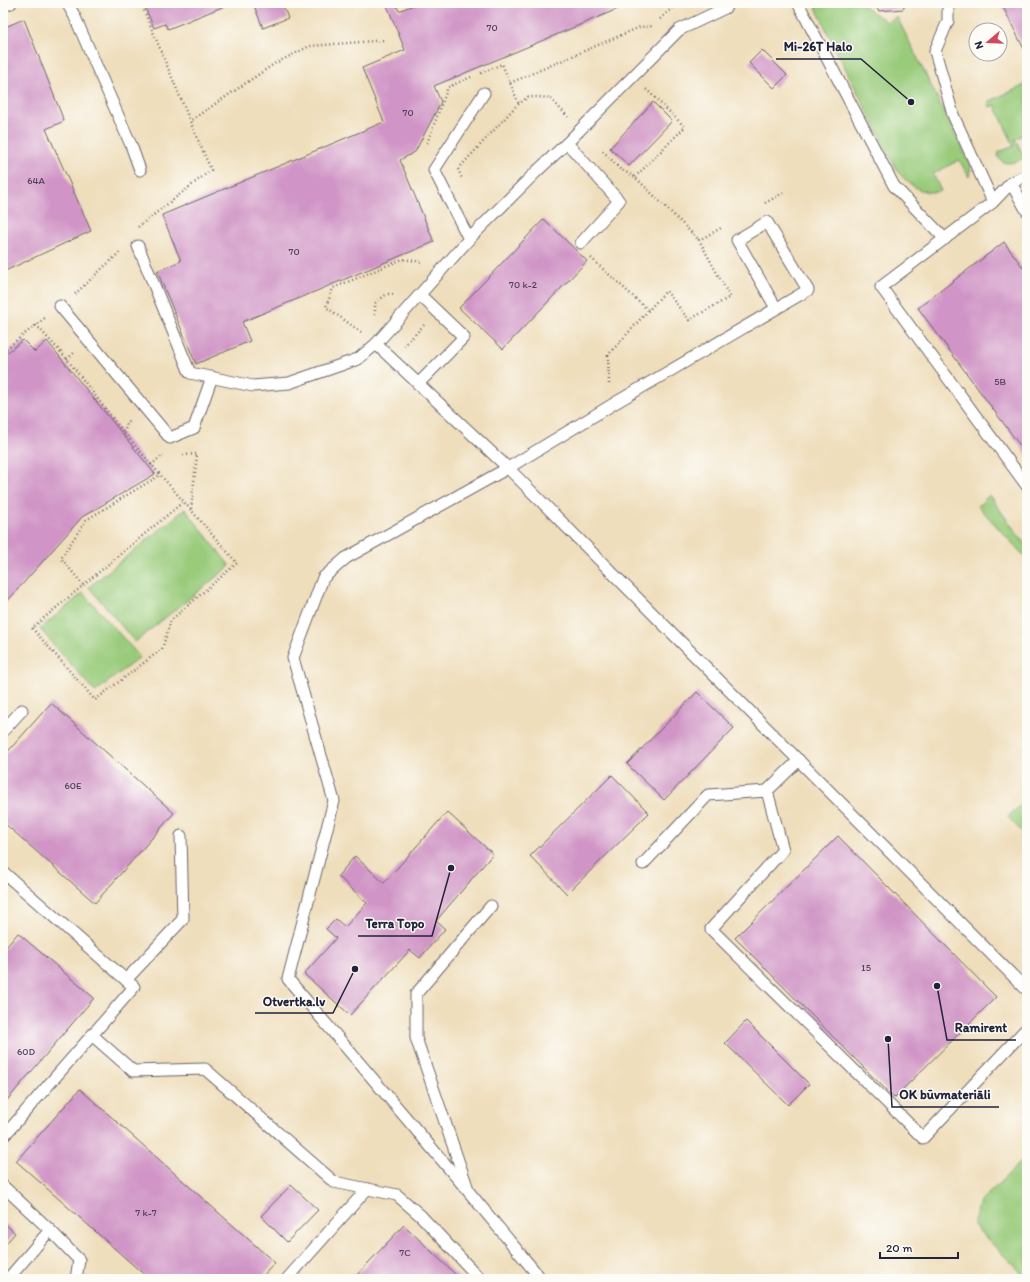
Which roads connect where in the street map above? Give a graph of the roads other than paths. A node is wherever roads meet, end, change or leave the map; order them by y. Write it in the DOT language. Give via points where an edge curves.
graph roads {
  1 [pos="11,3"];
  2 [pos="67,3"];
  3 [pos="730,3"];
  4 [pos="798,3"];
  5 [pos="948,3"];
  6 [pos="3,6"];
  7 [pos="484,92"];
  8 [pos="567,143"];
  9 [pos="140,170"];
  10 [pos="1027,175"];
  11 [pos="1011,183"];
  12 [pos="993,202"];
  13 [pos="1027,211"];
  14 [pos="469,239"];
  15 [pos="945,239"];
  16 [pos="581,242"];
  17 [pos="138,246"];
  18 [pos="420,295"];
  19 [pos="60,306"];
  20 [pos="776,308"];
  21 [pos="376,344"];
  22 [pos="212,377"];
  23 [pos="418,384"];
  24 [pos="508,468"];
  25 [pos="1027,486"];
  26 [pos="22,710"];
  27 [pos="3,731"];
  28 [pos="798,760"];
  29 [pos="767,791"];
  30 [pos="181,836"];
  31 [pos="643,864"];
  32 [pos="3,872"];
  33 [pos="491,906"];
  34 [pos="126,980"];
  35 [pos="1027,990"];
  36 [pos="1027,1028"];
  37 [pos="92,1035"];
  38 [pos="3,1137"];
  39 [pos="3,1186"];
  40 [pos="367,1189"];
  41 [pos="469,1192"];
  42 [pos="50,1230"];
  43 [pos="8,1279"];
  44 [pos="76,1279"];
  45 [pos="287,1279"];
  46 [pos="480,1279"];
  47 [pos="541,1279"];
  1 -- 6 [label="lane"];
  2 -- 9 [label="lane" via="78,22 132,145"];
  3 -- 8 [label="lane" via="726,8 679,30"];
  4 -- 15 [label="lane" via="894,186"];
  5 -- 12 [label="lane" via="948,21 935,51 954,115"];
  7 -- 14 [label="lane" via="434,170"];
  8 -- 14 [label="lane"];
  8 -- 16 [label="lane" via="620,202"];
  10 -- 11 [label="lane"];
  11 -- 12 [label="lane"];
  11 -- 13 [label="lane"];
  12 -- 15 [label="lane"];
  14 -- 18 [label="lane"];
  15 -- 25 [label="lane" via="881,287"];
  17 -- 22 [label="lane" via="190,373"];
  18 -- 21 [label="lane"];
  18 -- 23 [label="lane" via="464,337"];
  19 -- 22 [label="lane" via="170,438 194,428"];
  20 -- 20 [label="lane" via="737,240 767,222 808,290"];
  20 -- 24 [label="lane"];
  21 -- 22 [label="lane" via="358,358 289,383 253,386"];
  21 -- 23 [label="lane"];
  23 -- 24 [label="lane"];
  24 -- 28 [label="lane"];
  24 -- 41 [label="lane" via="346,558 323,578 293,658 334,801 288,979"];
  26 -- 27 [label="lane"];
  28 -- 29 [label="lane"];
  28 -- 35 [label="lane"];
  29 -- 31 [label="lane" via="708,795"];
  29 -- 36 [label="lane" via="783,850 711,929 923,1138"];
  30 -- 34 [label="lane" via="183,919"];
  32 -- 34 [label="lane"];
  33 -- 41 [label="lane" via="416,994 416,1038"];
  34 -- 37 [label="lane" via="134,987"];
  37 -- 38 [label="lane"];
  37 -- 40 [label="lane" via="133,1070 205,1069 334,1182"];
  39 -- 42 [label="lane"];
  40 -- 45 [label="lane"];
  40 -- 46 [label="lane" via="398,1196 421,1216"];
  41 -- 47 [label="lane"];
  42 -- 43 [label="lane"];
  42 -- 44 [label="lane" via="79,1260"];
}
